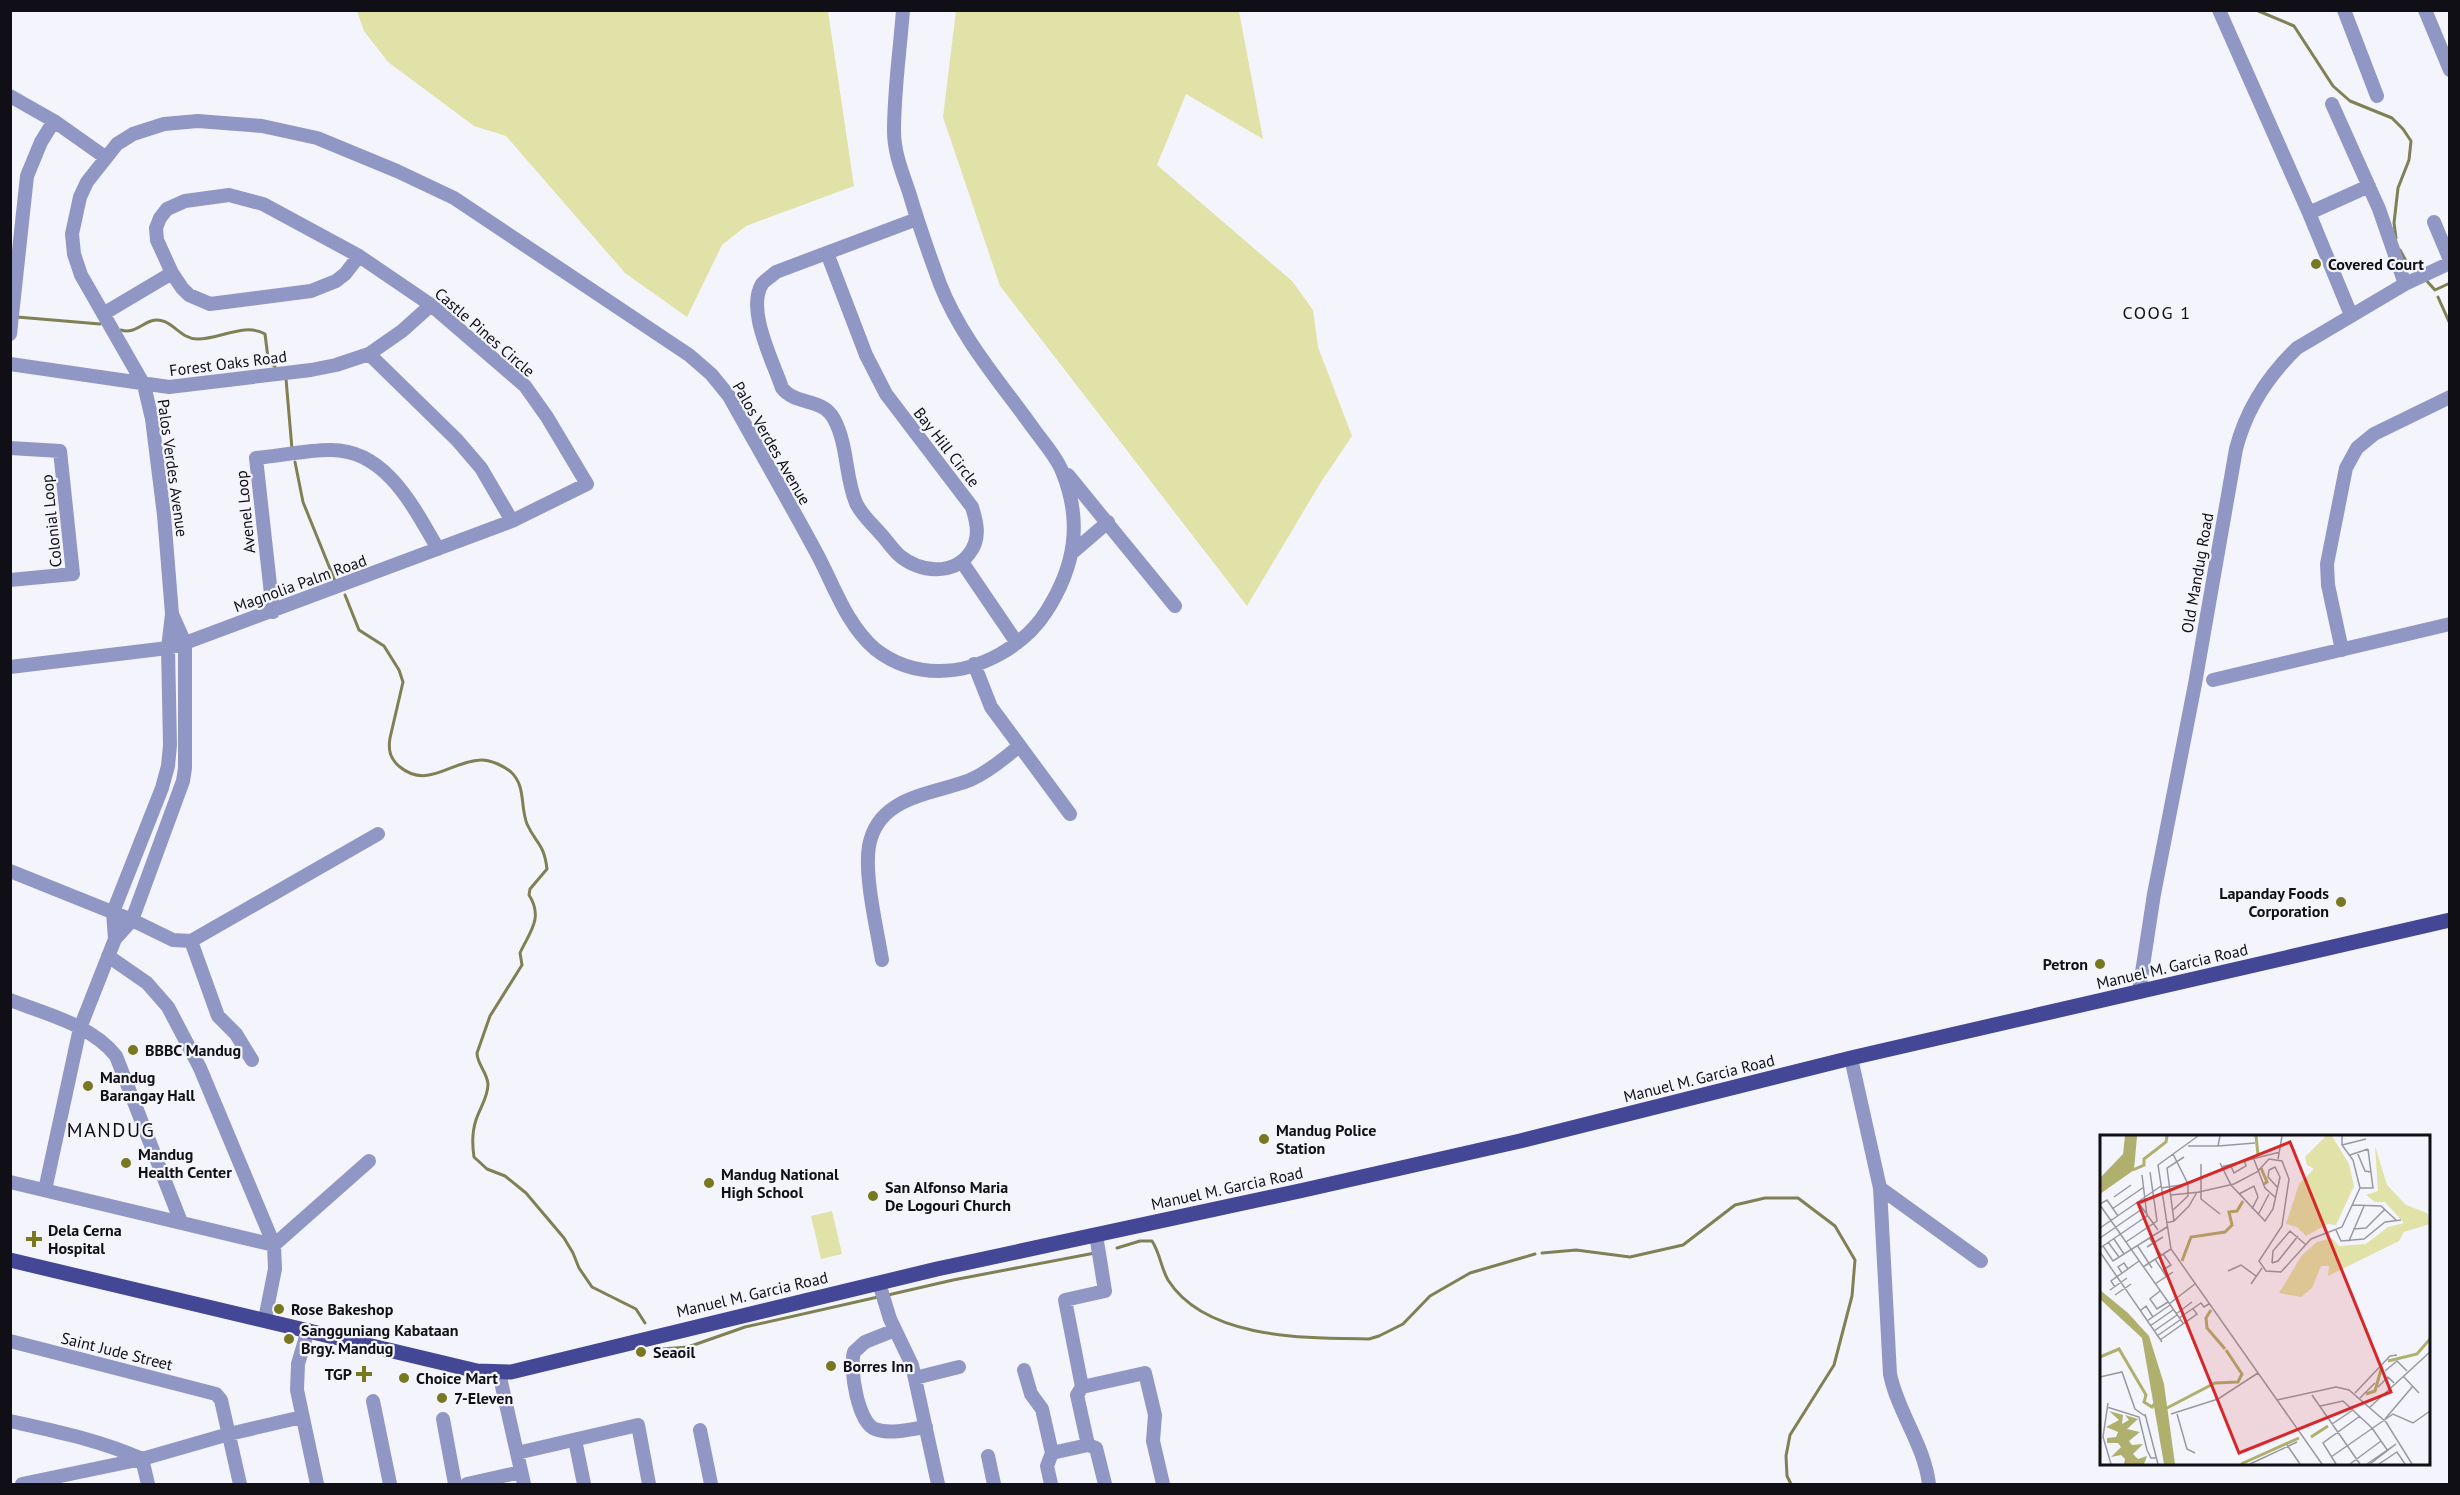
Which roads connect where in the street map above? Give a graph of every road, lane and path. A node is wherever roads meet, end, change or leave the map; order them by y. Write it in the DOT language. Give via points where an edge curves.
graph roads {
  1 [pos="903,10"];
  2 [pos="2219,10"];
  3 [pos="2344,10"];
  4 [pos="2425,10"];
  5 [pos="2450,70"];
  6 [pos="10,96"];
  7 [pos="2377,96"];
  8 [pos="2332,104"];
  9 [pos="54,121"];
  10 [pos="105,157"];
  11 [pos="2369,186"];
  12 [pos="2309,213"];
  13 [pos="917,219"];
  14 [pos="2434,222"];
  15 [pos="827,253"];
  16 [pos="359,256"];
  17 [pos="2450,261"];
  18 [pos="172,273"];
  19 [pos="2415,279"];
  20 [pos="431,305"];
  21 [pos="103,314"];
  22 [pos="2351,315"];
  23 [pos="10,334"];
  24 [pos="369,354"];
  25 [pos="10,364"];
  26 [pos="144,385"];
  27 [pos="2450,397"];
  28 [pos="10,448"];
  29 [pos="1061,467"];
  30 [pos="587,484"];
  31 [pos="513,521"];
  32 [pos="1108,522"];
  33 [pos="438,549"];
  34 [pos="1073,552"];
  35 [pos="963,562"];
  36 [pos="10,580"];
  37 [pos="1175,606"];
  38 [pos="273,612"];
  39 [pos="172,614"];
  40 [pos="2450,624"];
  41 [pos="185,643"];
  42 [pos="1017,643"];
  43 [pos="168,648"];
  44 [pos="2342,650"];
  45 [pos="974,664"];
  46 [pos="10,667"];
  47 [pos="2213,680"];
  48 [pos="1019,746"];
  49 [pos="1070,814"];
  50 [pos="378,834"];
  51 [pos="132,865"];
  52 [pos="10,871"];
  53 [pos="150,872"];
  54 [pos="113,912"];
  55 [pos="132,920"];
  56 [pos="2450,920"];
  57 [pos="115,939"];
  58 [pos="191,941"];
  59 [pos="108,956"];
  60 [pos="882,960"];
  61 [pos="2139,992"];
  62 [pos="10,1000"];
  63 [pos="80,1028"];
  64 [pos="1851,1058"];
  65 [pos="252,1060"];
  66 [pos="369,1161"];
  67 [pos="10,1182"];
  68 [pos="1880,1188"];
  69 [pos="45,1190"];
  70 [pos="181,1222"];
  71 [pos="1096,1235"];
  72 [pos="274,1245"];
  73 [pos="10,1260"];
  74 [pos="1981,1261"];
  75 [pos="879,1283"];
  76 [pos="265,1320"];
  77 [pos="308,1330"];
  78 [pos="896,1330"];
  79 [pos="10,1341"];
  80 [pos="959,1367"];
  81 [pos="1024,1370"];
  82 [pos="499,1373"];
  83 [pos="915,1378"];
  84 [pos="1082,1387"];
  85 [pos="373,1401"];
  86 [pos="302,1417"];
  87 [pos="443,1419"];
  88 [pos="10,1421"];
  89 [pos="926,1427"];
  90 [pos="700,1430"];
  91 [pos="229,1434"];
  92 [pos="575,1440"];
  93 [pos="1088,1445"];
  94 [pos="517,1453"];
  95 [pos="1052,1453"];
  96 [pos="988,1456"];
  97 [pos="142,1459"];
  98 [pos="522,1478"];
  99 [pos="69,1480"];
  100 [pos="22,1485"];
  101 [pos="148,1485"];
  102 [pos="240,1485"];
  103 [pos="316,1485"];
  104 [pos="390,1485"];
  105 [pos="455,1485"];
  106 [pos="467,1485"];
  107 [pos="584,1485"];
  108 [pos="650,1485"];
  109 [pos="711,1485"];
  110 [pos="938,1485"];
  111 [pos="994,1485"];
  112 [pos="1051,1485"];
  113 [pos="1105,1485"];
  114 [pos="1163,1485"];
  115 [pos="1929,1485"];
  1 -- 13 [label="street, Palos Verdes Avenue" via="894,131 896,153"];
  2 -- 12 [label="street"];
  3 -- 7 [label="street"];
  4 -- 5 [label="street"];
  6 -- 9 [label="street"];
  8 -- 11 [label="street"];
  9 -- 10 [label="street"];
  9 -- 23 [label="street" via="27,176"];
  10 -- 21 [label="street, Palos Verdes Avenue" via="80,197 72,234 81,274"];
  10 -- 45 [label="street, Palos Verdes Avenue" via="133,134 164,124 198,121 262,126 317,138 454,198 689,355 711,374 735,406 847,614 875,649 891,660 922,670 957,669"];
  11 -- 12 [label="street"];
  11 -- 19 [label="street"];
  12 -- 22 [label="street"];
  13 -- 15 [label="street"];
  13 -- 29 [label="street, Palos Verdes Avenue" via="957,322"];
  14 -- 17 [label="street"];
  15 -- 35 [label="street, Bay Hill Circle" via="866,355 886,394 972,507 977,538"];
  15 -- 35 [label="street" via="776,272 762,284 758,295 759,321 782,388 788,396 830,412 843,446 857,505 899,555 914,565 932,569 945,570"];
  16 -- 18 [label="street, Castle Pines Circle" via="345,274 324,287 225,303 210,304 189,296"];
  16 -- 18 [label="street, Castle Pines Circle" via="263,204 237,196 213,195 185,201 167,209 160,218 157,240"];
  16 -- 20 [label="street, Castle Pines Circle"];
  17 -- 19 [label="street, Old Mandug Road"];
  18 -- 21 [label="street"];
  19 -- 22 [label="street, Old Mandug Road"];
  20 -- 24 [label="street, Forest Oaks Road"];
  20 -- 30 [label="street, Castle Pines Circle" via="525,386"];
  21 -- 26 [label="street, Palos Verdes Avenue"];
  22 -- 61 [label="street, Old Mandug Road" via="2297,348 2283,362 2241,429"];
  24 -- 26 [label="street, Forest Oaks Road" via="311,370 184,386"];
  24 -- 31 [label="street" via="457,440 481,468"];
  25 -- 26 [label="street, Forest Oaks Road"];
  26 -- 39 [label="street, Palos Verdes Avenue" via="163,504"];
  27 -- 44 [label="street" via="2374,434 2350,458 2327,564"];
  28 -- 36 [label="street, Colonial Loop" via="60,451 73,574"];
  29 -- 32 [label="street"];
  29 -- 34 [label="street, Palos Verdes Avenue" via="1075,525"];
  30 -- 31 [label="street, Magnolia Palm Road"];
  31 -- 33 [label="street, Magnolia Palm Road"];
  32 -- 34 [label="street"];
  32 -- 37 [label="street"];
  33 -- 38 [label="street, Magnolia Palm Road"];
  33 -- 38 [label="street, Avenel Loop" via="396,483 363,458 331,450 256,458"];
  34 -- 42 [label="street, Palos Verdes Avenue" via="1053,601 1036,627"];
  35 -- 42 [label="street"];
  38 -- 41 [label="street, Magnolia Palm Road"];
  39 -- 41 [label="street, Palos Verdes Avenue"];
  39 -- 43 [label="street, Palos Verdes Avenue"];
  40 -- 44 [label="street"];
  41 -- 43 [label="street, Magnolia Palm Road"];
  41 -- 53 [label="street, Palos Verdes Avenue" via="186,768"];
  42 -- 45 [label="street, Palos Verdes Avenue"];
  43 -- 46 [label="street, Magnolia Palm Road"];
  43 -- 51 [label="street, Palos Verdes Avenue" via="168,766"];
  44 -- 47 [label="street"];
  45 -- 48 [label="street" via="992,707"];
  48 -- 49 [label="street"];
  48 -- 60 [label="street" via="972,779 896,805 873,832 868,848 869,873"];
  50 -- 58 [label="street"];
  51 -- 53 [label="street"];
  51 -- 54 [label="street, Palos Verdes Avenue"];
  52 -- 54 [label="street"];
  53 -- 55 [label="street, Palos Verdes Avenue"];
  54 -- 55 [label="street"];
  54 -- 57 [label="street, Palos Verdes Avenue"];
  55 -- 57 [label="street, Palos Verdes Avenue"];
  55 -- 58 [label="street" via="173,940"];
  56 -- 61 [label="main road, Manuel M. Garcia Road"];
  57 -- 59 [label="street, Palos Verdes Avenue"];
  58 -- 65 [label="street" via="218,1016 236,1034"];
  59 -- 63 [label="street, Palos Verdes Avenue"];
  59 -- 72 [label="street" via="147,983 168,1007 200,1068"];
  61 -- 64 [label="main road, Manuel M. Garcia Road"];
  62 -- 63 [label="street"];
  63 -- 69 [label="street, Palos Verdes Avenue"];
  63 -- 70 [label="street" via="116,1056"];
  64 -- 68 [label="street"];
  64 -- 71 [label="main road, Manuel M. Garcia Road" via="1520,1141"];
  66 -- 72 [label="street"];
  67 -- 69 [label="street"];
  68 -- 74 [label="street"];
  68 -- 115 [label="street" via="1890,1374 1925,1459"];
  69 -- 70 [label="street"];
  70 -- 72 [label="street"];
  71 -- 75 [label="main road, Manuel M. Garcia Road"];
  71 -- 84 [label="street" via="1105,1291 1065,1300"];
  72 -- 76 [label="street" via="275,1269"];
  73 -- 76 [label="main road, Manuel M. Garcia Road"];
  75 -- 78 [label="street"];
  75 -- 82 [label="main road, Manuel M. Garcia Road"];
  76 -- 77 [label="main road, Manuel M. Garcia Road"];
  77 -- 82 [label="main road, Manuel M. Garcia Road"];
  77 -- 86 [label="street" via="297,1377"];
  78 -- 83 [label="street"];
  78 -- 89 [label="street" via="865,1342 854,1352 852,1363 860,1407 866,1421 878,1431"];
  79 -- 91 [label="street, Saint Jude Street" via="216,1394"];
  80 -- 83 [label="street"];
  81 -- 95 [label="street" via="1030,1394 1042,1409"];
  82 -- 94 [label="street"];
  83 -- 89 [label="street"];
  84 -- 93 [label="street" via="1077,1395"];
  84 -- 114 [label="street" via="1144,1373"];
  85 -- 104 [label="street"];
  86 -- 91 [label="street"];
  86 -- 103 [label="street"];
  87 -- 105 [label="street"];
  88 -- 97 [label="street" via="109,1445"];
  89 -- 110 [label="street"];
  90 -- 109 [label="street"];
  91 -- 97 [label="street"];
  91 -- 102 [label="street"];
  92 -- 94 [label="street"];
  92 -- 107 [label="street"];
  92 -- 108 [label="street" via="638,1425"];
  93 -- 95 [label="street"];
  93 -- 113 [label="street" via="1096,1448"];
  94 -- 98 [label="street"];
  95 -- 112 [label="street" via="1047,1466"];
  96 -- 111 [label="street"];
  97 -- 99 [label="street"];
  97 -- 101 [label="street"];
  98 -- 106 [label="street"];
  99 -- 100 [label="street"];
}
